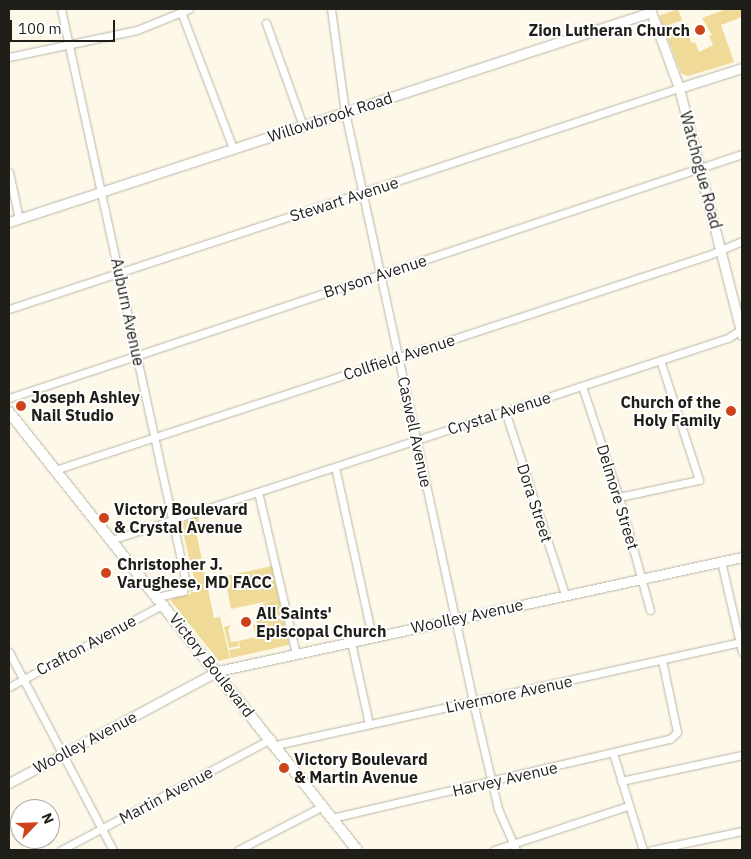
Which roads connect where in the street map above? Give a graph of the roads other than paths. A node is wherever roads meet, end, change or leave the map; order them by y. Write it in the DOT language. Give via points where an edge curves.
graph roads {
  1 [pos="61,9"];
  2 [pos="331,9"];
  3 [pos="185,10"];
  4 [pos="650,10"];
  5 [pos="266,23"];
  6 [pos="69,45"];
  7 [pos="9,58"];
  8 [pos="742,68"];
  9 [pos="679,88"];
  10 [pos="345,112"];
  11 [pos="303,126"];
  12 [pos="233,148"];
  13 [pos="742,154"];
  14 [pos="701,168"];
  15 [pos="9,172"];
  16 [pos="101,192"];
  17 [pos="363,192"];
  18 [pos="19,218"];
  19 [pos="9,222"];
  20 [pos="742,241"];
  21 [pos="722,249"];
  22 [pos="119,272"];
  23 [pos="380,274"];
  24 [pos="9,309"];
  25 [pos="742,332"];
  26 [pos="137,354"];
  27 [pos="398,357"];
  28 [pos="660,360"];
  29 [pos="582,386"];
  30 [pos="9,398"];
  31 [pos="505,411"];
  32 [pos="9,412"];
  33 [pos="155,437"];
  34 [pos="417,441"];
  35 [pos="335,467"];
  36 [pos="55,470"];
  37 [pos="258,492"];
  38 [pos="619,497"];
  39 [pos="171,520"];
  40 [pos="111,540"];
  41 [pos="742,557"];
  42 [pos="721,561"];
  43 [pos="642,578"];
  44 [pos="565,595"];
  45 [pos="161,601"];
  46 [pos="650,610"];
  47 [pos="456,619"];
  48 [pos="372,637"];
  49 [pos="350,642"];
  50 [pos="741,642"];
  51 [pos="9,652"];
  52 [pos="742,652"];
  53 [pos="296,654"];
  54 [pos="662,660"];
  55 [pos="218,671"];
  56 [pos="23,679"];
  57 [pos="9,687"];
  58 [pos="473,702"];
  59 [pos="369,724"];
  60 [pos="273,742"];
  61 [pos="62,754"];
  62 [pos="612,754"];
  63 [pos="742,755"];
  64 [pos="621,781"];
  65 [pos="9,782"];
  66 [pos="491,782"];
  67 [pos="322,806"];
  68 [pos="628,806"];
  69 [pos="332,818"];
  70 [pos="102,829"];
  71 [pos="742,831"];
  72 [pos="514,847"];
  73 [pos="61,850"];
  74 [pos="113,850"];
  75 [pos="238,850"];
  76 [pos="357,850"];
  77 [pos="494,850"];
  78 [pos="643,850"];
  79 [pos="652,850"];
  1 -- 6 [label="street, Auburn Avenue"];
  2 -- 10 [label="street, Caswell Avenue"];
  3 -- 6 [label="street" via="137,30"];
  3 -- 12 [label="street"];
  4 -- 9 [label="street, Watchogue Road"];
  4 -- 10 [label="street, Willowbrook Road"];
  5 -- 11 [label="street"];
  6 -- 7 [label="street"];
  6 -- 16 [label="street, Auburn Avenue"];
  8 -- 9 [label="street"];
  9 -- 14 [label="street, Watchogue Road"];
  9 -- 17 [label="street, Stewart Avenue"];
  10 -- 11 [label="street, Willowbrook Road"];
  10 -- 17 [label="street, Caswell Avenue"];
  11 -- 12 [label="street, Willowbrook Road"];
  12 -- 16 [label="street, Willowbrook Road"];
  13 -- 14 [label="street, Bryson Avenue"];
  14 -- 21 [label="street, Watchogue Road"];
  14 -- 23 [label="street, Bryson Avenue"];
  15 -- 18 [label="street"];
  16 -- 18 [label="street, Willowbrook Road"];
  16 -- 22 [label="street, Auburn Avenue"];
  17 -- 22 [label="street, Stewart Avenue"];
  17 -- 23 [label="street, Caswell Avenue"];
  18 -- 19 [label="street, Willowbrook Road"];
  20 -- 21 [label="street, Collfield Avenue"];
  21 -- 25 [label="street, Watchogue Road"];
  21 -- 27 [label="street, Collfield Avenue"];
  22 -- 24 [label="street, Stewart Avenue"];
  22 -- 26 [label="street, Auburn Avenue"];
  23 -- 26 [label="street, Bryson Avenue"];
  23 -- 27 [label="street, Caswell Avenue"];
  25 -- 28 [label="street, Crystal Avenue"];
  26 -- 30 [label="street, Bryson Avenue"];
  26 -- 33 [label="street, Auburn Avenue"];
  27 -- 33 [label="street, Collfield Avenue"];
  27 -- 34 [label="street, Caswell Avenue"];
  28 -- 29 [label="street, Crystal Avenue"];
  28 -- 38 [label="street" via="699,480"];
  29 -- 31 [label="street, Crystal Avenue"];
  29 -- 38 [label="street, Delmore Street"];
  31 -- 34 [label="street, Crystal Avenue"];
  31 -- 44 [label="street, Dora Street"];
  32 -- 36 [label="main road, Victory Boulevard"];
  33 -- 36 [label="street, Collfield Avenue"];
  33 -- 39 [label="street, Auburn Avenue"];
  34 -- 35 [label="street, Crystal Avenue"];
  34 -- 47 [label="street, Caswell Avenue"];
  35 -- 37 [label="street, Crystal Avenue"];
  35 -- 48 [label="street"];
  36 -- 40 [label="main road, Victory Boulevard"];
  37 -- 39 [label="street, Crystal Avenue"];
  37 -- 53 [label="street"];
  38 -- 43 [label="street, Delmore Street"];
  39 -- 40 [label="street, Crystal Avenue"];
  39 -- 45 [label="street, Auburn Avenue" via="186,583 183,590"];
  40 -- 45 [label="main road, Victory Boulevard"];
  41 -- 42 [label="street, Woolley Avenue"];
  42 -- 43 [label="street, Woolley Avenue"];
  42 -- 50 [label="street"];
  43 -- 44 [label="street, Woolley Avenue"];
  43 -- 46 [label="street, Delmore Street"];
  44 -- 47 [label="street, Woolley Avenue"];
  45 -- 55 [label="main road, Victory Boulevard"];
  45 -- 56 [label="street, Crafton Avenue"];
  47 -- 48 [label="street, Woolley Avenue"];
  47 -- 58 [label="street, Caswell Avenue"];
  48 -- 49 [label="street, Woolley Avenue"];
  49 -- 53 [label="street, Woolley Avenue"];
  49 -- 59 [label="street"];
  50 -- 52 [label="street"];
  50 -- 54 [label="street, Livermore Avenue"];
  51 -- 56 [label="street"];
  53 -- 55 [label="street, Woolley Avenue"];
  54 -- 58 [label="street, Livermore Avenue"];
  54 -- 62 [label="street, Harvey Avenue" via="676,735"];
  55 -- 60 [label="main road, Victory Boulevard"];
  55 -- 61 [label="street, Woolley Avenue"];
  56 -- 57 [label="street, Crafton Avenue"];
  56 -- 61 [label="street"];
  58 -- 59 [label="street, Livermore Avenue"];
  58 -- 66 [label="street, Caswell Avenue"];
  59 -- 60 [label="street, Livermore Avenue"];
  60 -- 67 [label="main road, Victory Boulevard"];
  60 -- 70 [label="street, Martin Avenue"];
  61 -- 65 [label="street, Woolley Avenue"];
  61 -- 70 [label="street"];
  62 -- 64 [label="street"];
  62 -- 66 [label="street, Harvey Avenue"];
  63 -- 64 [label="street"];
  64 -- 68 [label="street"];
  66 -- 69 [label="street, Harvey Avenue"];
  66 -- 72 [label="street, Caswell Avenue"];
  67 -- 69 [label="main road, Victory Boulevard"];
  67 -- 75 [label="street"];
  68 -- 72 [label="street"];
  68 -- 78 [label="street"];
  69 -- 76 [label="main road, Victory Boulevard"];
  70 -- 73 [label="street, Martin Avenue"];
  70 -- 74 [label="street"];
  71 -- 79 [label="street"];
  72 -- 77 [label="street"];
}
